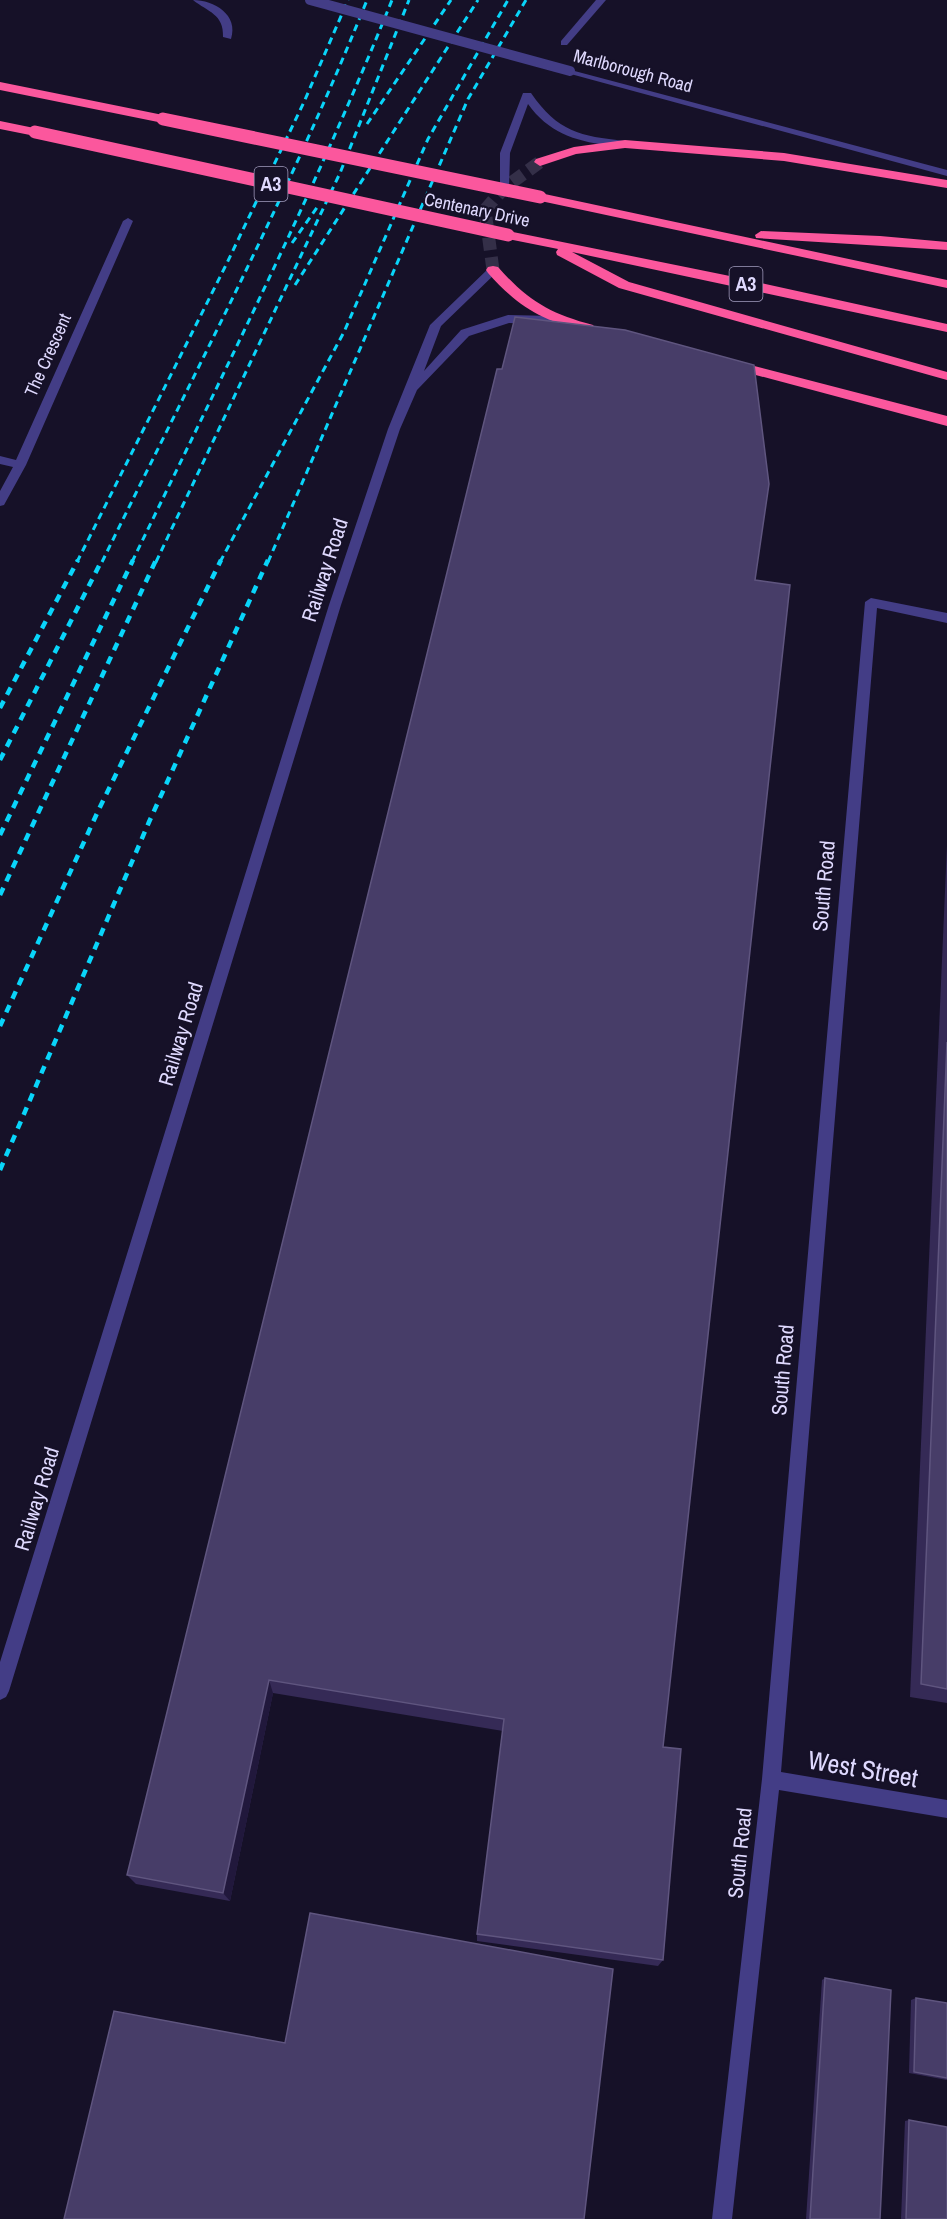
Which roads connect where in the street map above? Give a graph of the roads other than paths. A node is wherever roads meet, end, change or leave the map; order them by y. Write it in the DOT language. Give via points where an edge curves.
graph roads {
  1 [pos="198,0"];
  2 [pos="310,0"];
  3 [pos="601,0"];
  4 [pos="228,37"];
  5 [pos="564,43"];
  6 [pos="0,86"];
  7 [pos="0,125"];
  8 [pos="625,144"];
  9 [pos="540,162"];
  10 [pos="947,173"];
  11 [pos="947,184"];
  12 [pos="504,188"];
  13 [pos="128,221"];
  14 [pos="711,233"];
  15 [pos="545,243"];
  16 [pos="947,246"];
  17 [pos="493,270"];
  18 [pos="947,284"];
  19 [pos="553,320"];
  20 [pos="947,328"];
  21 [pos="598,331"];
  22 [pos="720,361"];
  23 [pos="947,376"];
  24 [pos="410,394"];
  25 [pos="947,421"];
  26 [pos="0,460"];
  27 [pos="20,465"];
  28 [pos="0,502"];
  29 [pos="947,618"];
  30 [pos="0,1691"];
  31 [pos="771,1779"];
  32 [pos="947,1809"];
  33 [pos="722,2219"];
  1 -- 4 [label="street" via="225,16"];
  2 -- 10 [label="street, Marlborough Road, bridge"];
  3 -- 5 [label="street"];
  6 -- 14 [label="highway, Centenary Drive / A3, bridge"];
  7 -- 15 [label="highway, Centenary Drive / A3, bridge"];
  8 -- 9 [label="highway" via="574,151"];
  8 -- 11 [label="highway" via="784,157"];
  8 -- 12 [label="street" via="584,139 557,130 527,95 505,153"];
  13 -- 27 [label="street, The Crescent"];
  14 -- 16 [label="highway"];
  14 -- 18 [label="highway, Centenary Drive / A3"];
  15 -- 20 [label="highway, Centenary Drive / A3"];
  15 -- 23 [label="highway" via="624,285"];
  17 -- 19 [label="highway" via="516,297"];
  17 -- 24 [label="street, Railway Road" via="436,326"];
  19 -- 21 [label="highway"];
  19 -- 24 [label="street, Railway Road" via="508,319 465,333"];
  22 -- 25 [label="highway"];
  24 -- 30 [label="street, Railway Road" via="394,429 335,605"];
  26 -- 27 [label="street"];
  27 -- 28 [label="street, The Crescent"];
  29 -- 31 [label="street, South Road" via="871,602"];
  31 -- 32 [label="street, West Street"];
  31 -- 33 [label="street, South Road"];
}
